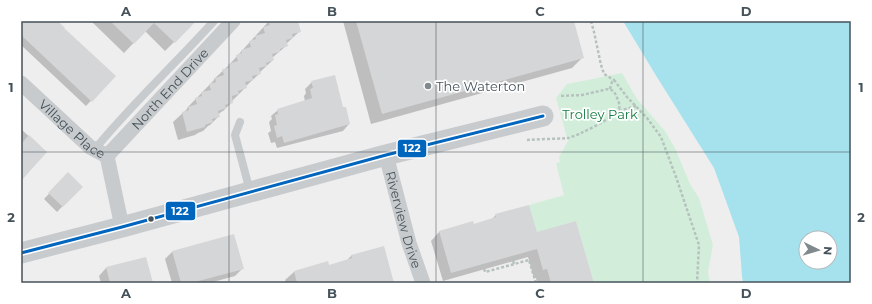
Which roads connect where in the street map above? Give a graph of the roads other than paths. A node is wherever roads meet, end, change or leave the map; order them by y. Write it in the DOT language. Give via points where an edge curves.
graph roads {
  1 [pos="214,21"];
  2 [pos="233,21"];
  3 [pos="21,83"];
  4 [pos="543,116"];
  5 [pos="240,122"];
  6 [pos="101,153"];
  7 [pos="386,155"];
  8 [pos="250,192"];
  9 [pos="122,227"];
  10 [pos="21,253"];
  11 [pos="423,283"];
  1 -- 6 [label="lane, North End Drive" via="118,122"];
  2 -- 6 [label="street, North End Drive"];
  3 -- 6 [label="street, Village Place" via="84,141"];
  4 -- 7 [label="street"];
  5 -- 8 [label="lane" via="235,135"];
  6 -- 9 [label="street, Village Place"];
  7 -- 8 [label="street"];
  7 -- 11 [label="street, Riverview Drive" via="409,243"];
  8 -- 9 [label="street"];
  9 -- 10 [label="street"];
}
